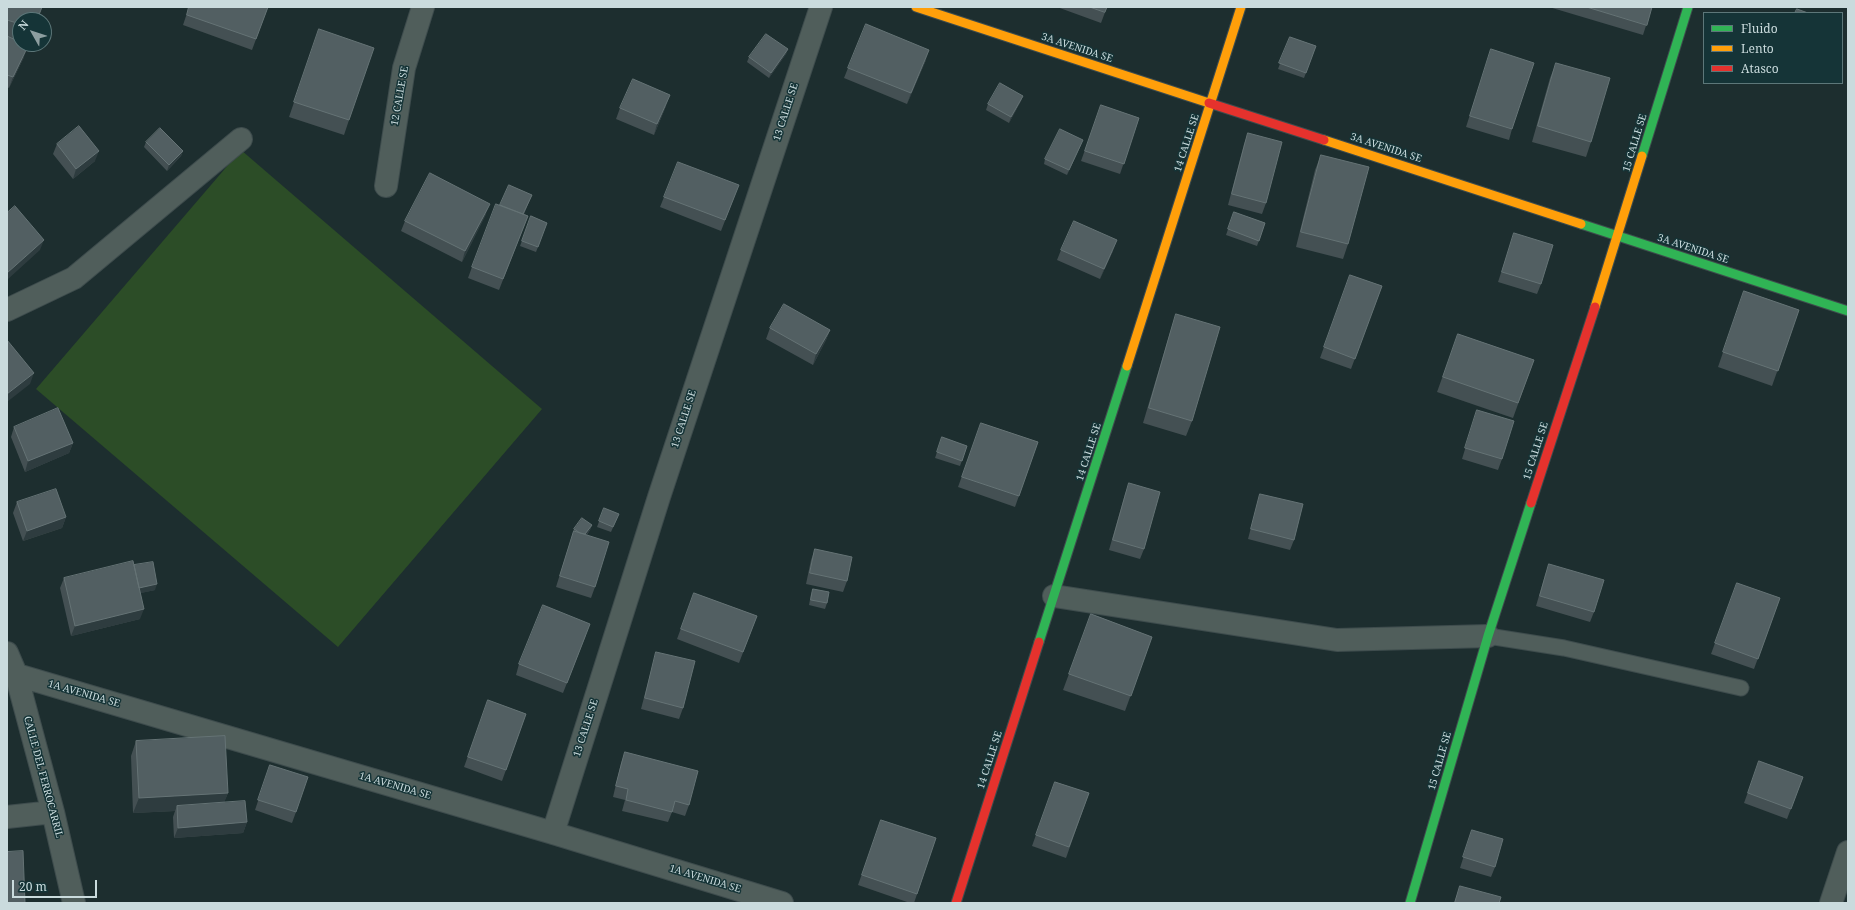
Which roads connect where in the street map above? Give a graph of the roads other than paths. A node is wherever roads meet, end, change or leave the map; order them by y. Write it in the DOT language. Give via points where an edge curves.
graph roads {
  1 [pos="423,7"];
  2 [pos="821,7"];
  3 [pos="916,7"];
  4 [pos="1241,7"];
  5 [pos="1688,7"];
  6 [pos="1211,103"];
  7 [pos="241,139"];
  8 [pos="386,186"];
  9 [pos="1618,236"];
  10 [pos="7,310"];
  11 [pos="1848,311"];
  12 [pos="1054,596"];
  13 [pos="1488,636"];
  14 [pos="7,653"];
  15 [pos="11,673"];
  16 [pos="1742,688"];
  17 [pos="53,812"];
  18 [pos="7,817"];
  19 [pos="553,833"];
  20 [pos="1848,852"];
  21 [pos="74,903"];
  22 [pos="782,903"];
  23 [pos="956,903"];
  24 [pos="1410,903"];
  25 [pos="1831,903"];
  1 -- 8 [label="street, 12 CALLE SE" via="404,68"];
  2 -- 19 [label="street, 13 CALLE SE" via="659,497"];
  3 -- 6 [label="street, 3A AVENIDA SE"];
  4 -- 6 [label="street, 14 CALLE SE"];
  5 -- 9 [label="street, 15 CALLE SE"];
  6 -- 9 [label="street, 3A AVENIDA SE"];
  6 -- 12 [label="street, 14 CALLE SE"];
  7 -- 10 [label="street" via="74,278"];
  9 -- 11 [label="street, 3A AVENIDA SE"];
  9 -- 13 [label="street, 15 CALLE SE"];
  12 -- 13 [label="street" via="1337,640"];
  12 -- 23 [label="street, 14 CALLE SE"];
  13 -- 16 [label="lane" via="1564,648"];
  13 -- 24 [label="street, 15 CALLE SE"];
  14 -- 15 [label="street, CALLE DEL FERROCARRIL"];
  15 -- 17 [label="street, CALLE DEL FERROCARRIL"];
  15 -- 19 [label="street, 1A AVENIDA SE"];
  17 -- 18 [label="street"];
  17 -- 21 [label="street, CALLE DEL FERROCARRIL"];
  19 -- 22 [label="street, 1A AVENIDA SE"];
  20 -- 25 [label="street"];
}
